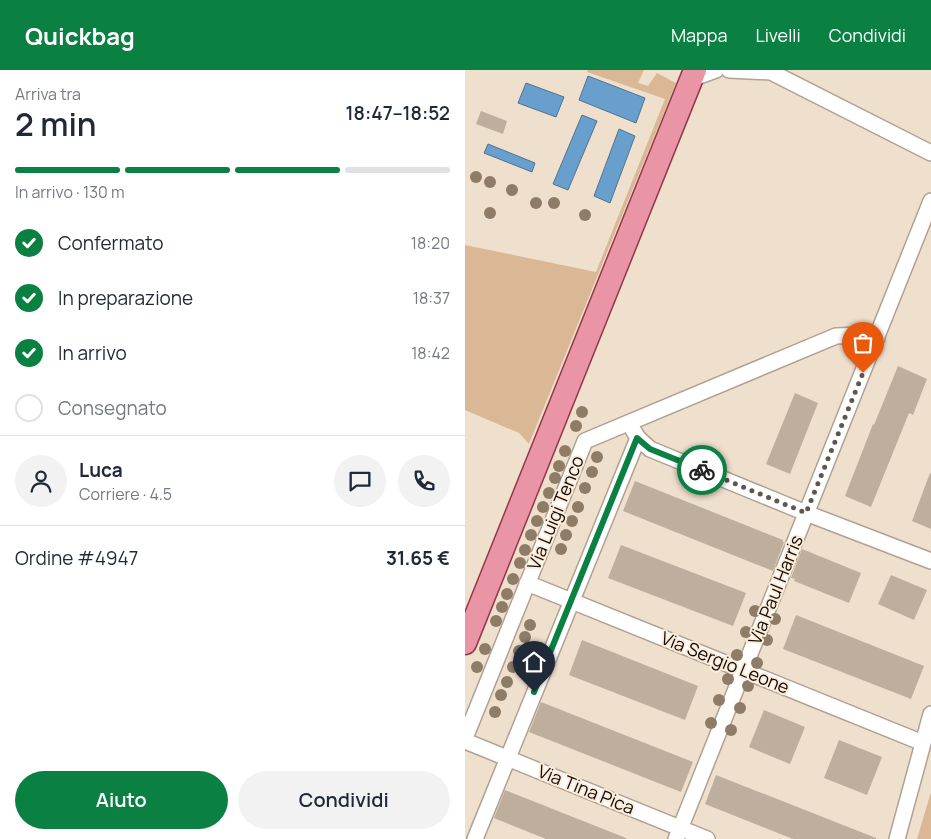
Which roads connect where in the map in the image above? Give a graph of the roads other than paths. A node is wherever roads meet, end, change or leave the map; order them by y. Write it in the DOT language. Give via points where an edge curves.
graph roads {
  1 [pos="716,70"];
  2 [pos="729,70"];
  3 [pos="770,71"];
  4 [pos="693,74"];
  5 [pos="931,153"];
  6 [pos="931,201"];
  7 [pos="877,338"];
  8 [pos="629,423"];
  9 [pos="637,438"];
  10 [pos="806,513"];
  11 [pos="931,561"];
  12 [pos="527,584"];
  13 [pos="571,601"];
  14 [pos="465,643"];
  15 [pos="743,671"];
  16 [pos="931,714"];
  17 [pos="465,740"];
  18 [pos="923,744"];
  19 [pos="507,758"];
  20 [pos="678,834"];
  21 [pos="475,839"];
  22 [pos="707,839"];
  23 [pos="897,839"];
  1 -- 4 [label="street"];
  2 -- 3 [label="street"];
  3 -- 5 [label="street"];
  4 -- 14 [label="main road"];
  6 -- 7 [label="street, Via Paul Harris"];
  7 -- 8 [label="street, Via Luigi Tenco" via="865,334 836,336"];
  7 -- 10 [label="street, Via Paul Harris"];
  8 -- 9 [label="street"];
  8 -- 12 [label="street, Via Luigi Tenco" via="585,441"];
  9 -- 10 [label="street" via="650,449"];
  9 -- 13 [label="street"];
  10 -- 11 [label="street"];
  10 -- 15 [label="street, Via Paul Harris"];
  12 -- 13 [label="street, Via Sergio Leone"];
  12 -- 17 [label="street, Via Luigi Tenco"];
  13 -- 15 [label="street, Via Sergio Leone"];
  13 -- 19 [label="street"];
  15 -- 18 [label="street, Via Sergio Leone"];
  15 -- 20 [label="street, Via Paul Harris"];
  16 -- 18 [label="street"];
  17 -- 19 [label="street, Via Tina Pica"];
  18 -- 23 [label="street"];
  19 -- 20 [label="street, Via Tina Pica"];
  19 -- 21 [label="street"];
  20 -- 22 [label="street, Via Tina Pica"];
}
